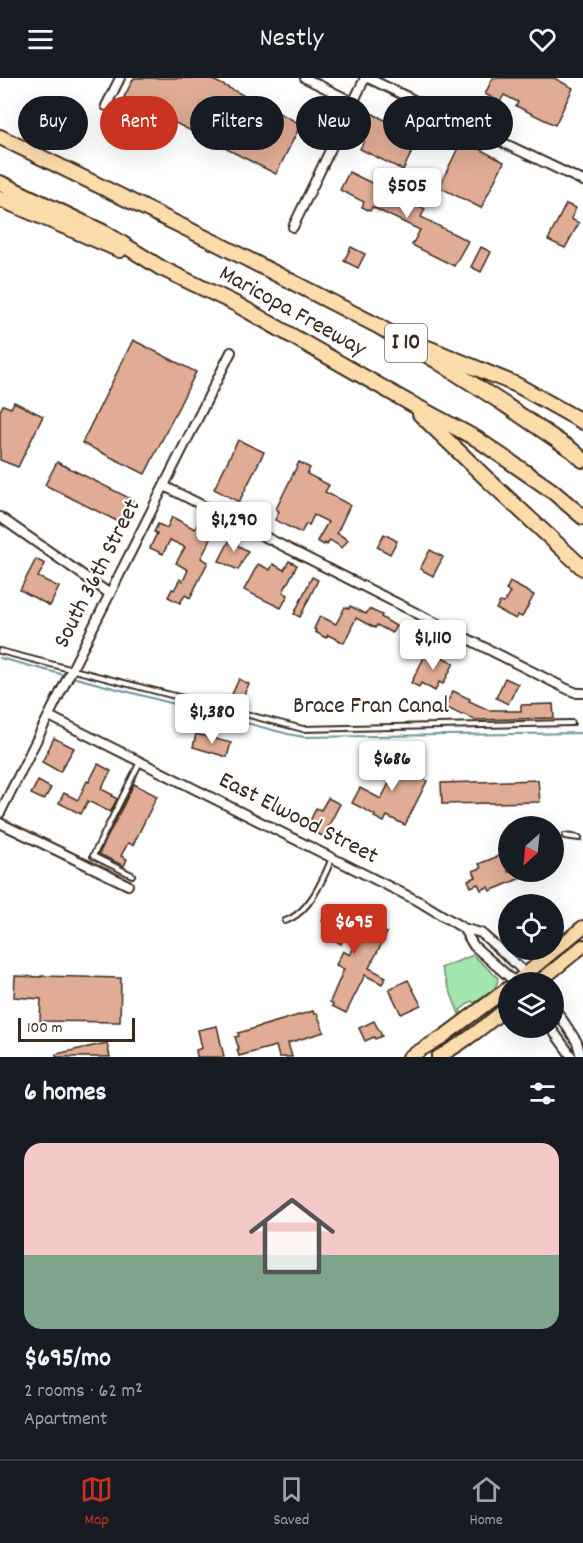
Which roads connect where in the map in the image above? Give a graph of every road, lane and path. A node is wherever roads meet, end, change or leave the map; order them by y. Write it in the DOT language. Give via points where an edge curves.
graph roads {
  1 [pos="120,78"];
  2 [pos="305,78"];
  3 [pos="367,78"];
  4 [pos="111,96"];
  5 [pos="341,96"];
  6 [pos="356,96"];
  7 [pos="0,132"];
  8 [pos="0,137"];
  9 [pos="330,150"];
  10 [pos="33,153"];
  11 [pos="583,181"];
  12 [pos="0,183"];
  13 [pos="0,200"];
  14 [pos="292,227"];
  15 [pos="161,268"];
  16 [pos="386,330"];
  17 [pos="231,352"];
  18 [pos="408,402"];
  19 [pos="583,422"];
  20 [pos="583,460"];
  21 [pos="164,486"];
  22 [pos="0,517"];
  23 [pos="583,517"];
  24 [pos="583,568"];
  25 [pos="110,594"];
  26 [pos="0,651"];
  27 [pos="72,671"];
  28 [pos="583,693"];
  29 [pos="49,716"];
  30 [pos="572,723"];
  31 [pos="140,762"];
  32 [pos="0,813"];
  33 [pos="0,823"];
  34 [pos="565,836"];
  35 [pos="579,838"];
  36 [pos="333,858"];
  37 [pos="132,875"];
  38 [pos="128,885"];
  39 [pos="285,921"];
  40 [pos="583,927"];
  41 [pos="463,928"];
  42 [pos="583,946"];
  43 [pos="504,972"];
  44 [pos="523,972"];
  45 [pos="535,972"];
  46 [pos="551,972"];
  47 [pos="498,996"];
  48 [pos="498,1015"];
  49 [pos="564,1022"];
  50 [pos="558,1038"];
  51 [pos="409,1057"];
  52 [pos="438,1057"];
  53 [pos="572,1057"];
  54 [pos="581,1057"];
  1 -- 4 [label="street"];
  2 -- 5 [label="street"];
  3 -- 6 [label="street"];
  3 -- 11 [label="street"];
  7 -- 10 [label="highway"];
  8 -- 10 [label="highway, Maricopa Freeway / I 10"];
  9 -- 14 [label="street"];
  10 -- 16 [label="highway, Maricopa Freeway / I 10"];
  12 -- 15 [label="highway, Maricopa Freeway / I 10" via="105,233"];
  13 -- 15 [label="highway"];
  15 -- 18 [label="highway, Maricopa Freeway / I 10" via="236,304"];
  16 -- 19 [label="highway" via="517,385"];
  16 -- 20 [label="highway, Maricopa Freeway / I 10" via="504,404"];
  17 -- 21 [label="street, South 36th Street"];
  18 -- 23 [label="highway, Maricopa Freeway / I 10" via="477,439"];
  18 -- 24 [label="highway"];
  21 -- 25 [label="street, South 36th Street"];
  21 -- 28 [label="street" via="567,689"];
  22 -- 25 [label="street" via="27,541"];
  25 -- 27 [label="street, South 36th Street"];
  26 -- 27 [label="lane, Brace Fran Canal"];
  27 -- 29 [label="street, South 36th Street"];
  27 -- 30 [label="lane, Brace Fran Canal" via="303,729"];
  29 -- 31 [label="street, East Elwood Street"];
  29 -- 32 [label="street, South 36th Street"];
  31 -- 36 [label="street, East Elwood Street"];
  31 -- 37 [label="lane" via="93,856"];
  33 -- 38 [label="street"];
  34 -- 35 [label="lane"];
  36 -- 39 [label="lane" via="305,908"];
  36 -- 41 [label="street, East Elwood Street"];
  40 -- 45 [label="main road"];
  41 -- 43 [label="street, East Elwood Street" via="474,946"];
  41 -- 44 [label="street, East Elwood Street" via="481,933"];
  42 -- 46 [label="main road"];
  47 -- 51 [label="main road"];
  48 -- 52 [label="main road"];
  49 -- 54 [label="street"];
  50 -- 53 [label="street"];
}
